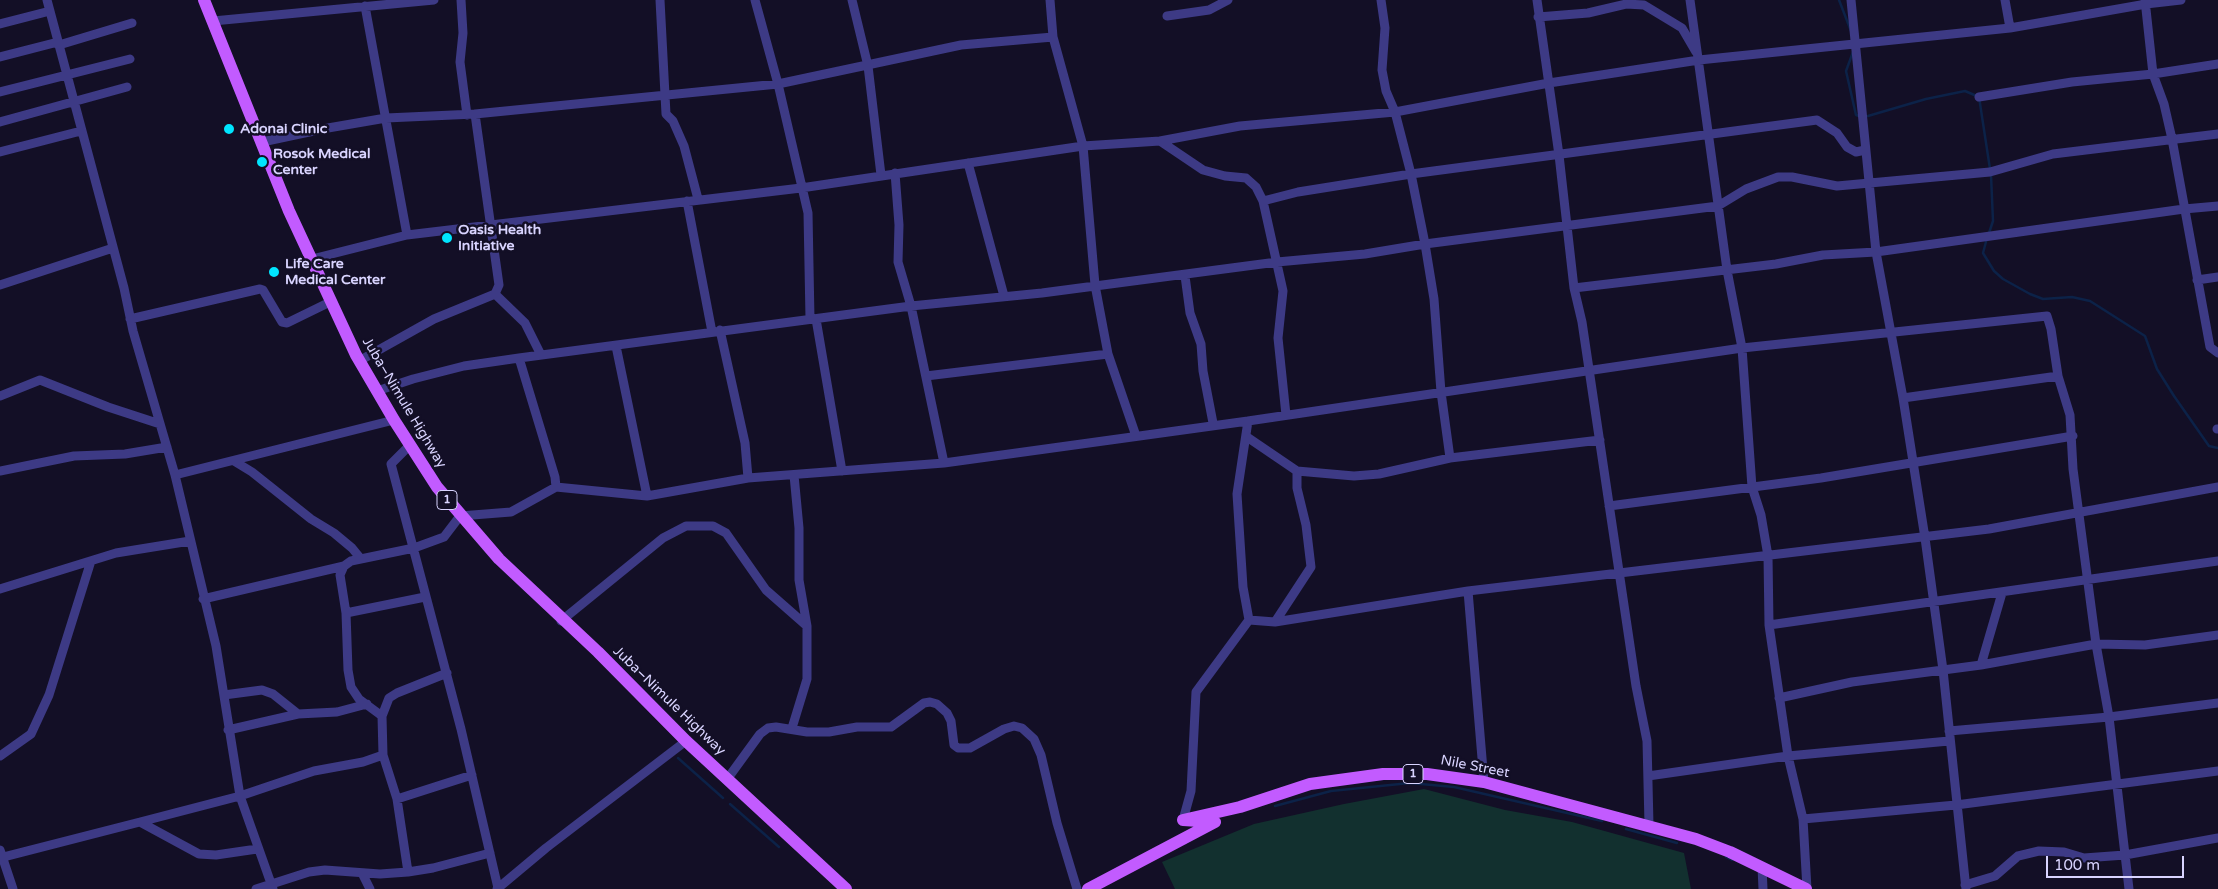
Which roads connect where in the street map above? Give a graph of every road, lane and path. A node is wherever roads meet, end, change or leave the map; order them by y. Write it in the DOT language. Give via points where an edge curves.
graph roads {
  1 [pos="47,0"];
  2 [pos="204,0"];
  3 [pos="434,0"];
  4 [pos="461,0"];
  5 [pos="660,0"];
  6 [pos="755,0"];
  7 [pos="852,0"];
  8 [pos="1050,0"];
  9 [pos="1228,0"];
  10 [pos="1381,0"];
  11 [pos="1537,0"];
  12 [pos="1690,0"];
  13 [pos="1851,0"];
  14 [pos="2006,0"];
  15 [pos="2181,0"];
  16 [pos="2146,2"];
  17 [pos="365,6"];
  18 [pos="50,11"];
  19 [pos="1167,16"];
  20 [pos="1539,17"];
  21 [pos="213,21"];
  22 [pos="132,23"];
  23 [pos="0,24"];
  24 [pos="2010,28"];
  25 [pos="1053,37"];
  26 [pos="58,44"];
  27 [pos="1856,44"];
  28 [pos="1699,57"];
  29 [pos="0,58"];
  30 [pos="130,58"];
  31 [pos="2218,64"];
  32 [pos="868,66"];
  33 [pos="66,74"];
  34 [pos="2154,74"];
  35 [pos="1549,83"];
  36 [pos="778,84"];
  37 [pos="127,87"];
  38 [pos="0,92"];
  39 [pos="663,96"];
  40 [pos="1979,97"];
  41 [pos="73,102"];
  42 [pos="1395,112"];
  43 [pos="471,115"];
  44 [pos="386,118"];
  45 [pos="0,122"];
  46 [pos="81,131"];
  47 [pos="2218,134"];
  48 [pos="1708,135"];
  49 [pos="2172,139"];
  50 [pos="1160,141"];
  51 [pos="262,142"];
  52 [pos="1083,146"];
  53 [pos="1865,150"];
  54 [pos="0,152"];
  55 [pos="1559,155"];
  56 [pos="968,163"];
  57 [pos="895,173"];
  58 [pos="1411,174"];
  59 [pos="881,175"];
  60 [pos="1867,183"];
  61 [pos="801,188"];
  62 [pos="698,199"];
  63 [pos="687,201"];
  64 [pos="1263,201"];
  65 [pos="1718,206"];
  66 [pos="2218,206"];
  67 [pos="2184,209"];
  68 [pos="491,224"];
  69 [pos="1568,224"];
  70 [pos="407,235"];
  71 [pos="1425,244"];
  72 [pos="113,248"];
  73 [pos="1876,252"];
  74 [pos="312,259"];
  75 [pos="1277,262"];
  76 [pos="1727,270"];
  77 [pos="1185,276"];
  78 [pos="2218,277"];
  79 [pos="2198,280"];
  80 [pos="0,285"];
  81 [pos="1094,285"];
  82 [pos="1574,288"];
  83 [pos="495,294"];
  84 [pos="1004,296"];
  85 [pos="330,302"];
  86 [pos="911,306"];
  87 [pos="130,319"];
  88 [pos="813,319"];
  89 [pos="716,331"];
  90 [pos="1892,334"];
  91 [pos="616,346"];
  92 [pos="1742,348"];
  93 [pos="2218,353"];
  94 [pos="1108,354"];
  95 [pos="541,355"];
  96 [pos="519,358"];
  97 [pos="360,361"];
  98 [pos="1590,372"];
  99 [pos="926,376"];
  100 [pos="2058,376"];
  101 [pos="377,391"];
  102 [pos="1441,392"];
  103 [pos="0,396"];
  104 [pos="1903,398"];
  105 [pos="1286,415"];
  106 [pos="394,420"];
  107 [pos="1248,422"];
  108 [pos="1214,423"];
  109 [pos="160,424"];
  110 [pos="1136,436"];
  111 [pos="2073,436"];
  112 [pos="1247,437"];
  113 [pos="1600,440"];
  114 [pos="410,445"];
  115 [pos="167,447"];
  116 [pos="1450,458"];
  117 [pos="234,461"];
  118 [pos="944,463"];
  119 [pos="1913,464"];
  120 [pos="0,471"];
  121 [pos="842,471"];
  122 [pos="1297,471"];
  123 [pos="794,474"];
  124 [pos="174,475"];
  125 [pos="748,478"];
  126 [pos="556,487"];
  127 [pos="1752,487"];
  128 [pos="2218,487"];
  129 [pos="647,496"];
  130 [pos="1609,506"];
  131 [pos="2079,514"];
  132 [pos="460,516"];
  133 [pos="1925,538"];
  134 [pos="190,541"];
  135 [pos="414,548"];
  136 [pos="1768,556"];
  137 [pos="360,559"];
  138 [pos="91,561"];
  139 [pos="2218,561"];
  140 [pos="344,566"];
  141 [pos="1619,572"];
  142 [pos="2089,580"];
  143 [pos="0,589"];
  144 [pos="1468,592"];
  145 [pos="2002,593"];
  146 [pos="426,597"];
  147 [pos="203,599"];
  148 [pos="1933,603"];
  149 [pos="346,613"];
  150 [pos="1248,620"];
  151 [pos="562,621"];
  152 [pos="1275,622"];
  153 [pos="1769,625"];
  154 [pos="807,626"];
  155 [pos="2218,636"];
  156 [pos="2096,644"];
  157 [pos="1981,665"];
  158 [pos="1943,670"];
  159 [pos="446,673"];
  160 [pos="224,694"];
  161 [pos="1779,698"];
  162 [pos="2218,703"];
  163 [pos="367,704"];
  164 [pos="298,714"];
  165 [pos="382,716"];
  166 [pos="2109,717"];
  167 [pos="792,728"];
  168 [pos="228,730"];
  169 [pos="1949,731"];
  170 [pos="686,741"];
  171 [pos="1949,741"];
  172 [pos="383,755"];
  173 [pos="0,756"];
  174 [pos="1788,756"];
  175 [pos="2218,772"];
  176 [pos="472,775"];
  177 [pos="1648,776"];
  178 [pos="728,778"];
  179 [pos="1484,782"];
  180 [pos="2117,785"];
  181 [pos="240,796"];
  182 [pos="397,799"];
  183 [pos="1956,805"];
  184 [pos="1803,819"];
  185 [pos="1183,820"];
  186 [pos="140,822"];
  187 [pos="1649,825"];
  188 [pos="2218,838"];
  189 [pos="257,849"];
  190 [pos="490,853"];
  191 [pos="1,855"];
  192 [pos="2125,855"];
  193 [pos="1762,866"];
  194 [pos="408,872"];
  195 [pos="362,873"];
  196 [pos="272,887"];
  197 [pos="1965,887"];
  198 [pos="498,888"];
  199 [pos="13,889"];
  200 [pos="256,889"];
  201 [pos="370,889"];
  202 [pos="846,889"];
  203 [pos="1077,889"];
  204 [pos="1088,889"];
  205 [pos="1763,889"];
  206 [pos="1806,889"];
  207 [pos="2129,889"];
  1 -- 18 [label="street"];
  2 -- 21 [label="main road, Juba–Nimule Highway / 1"];
  3 -- 17 [label="street"];
  4 -- 43 [label="street" via="460,62"];
  5 -- 39 [label="street"];
  6 -- 36 [label="street"];
  7 -- 32 [label="street"];
  8 -- 25 [label="street"];
  9 -- 19 [label="street" via="1209,10"];
  10 -- 42 [label="street" via="1385,28 1382,70"];
  11 -- 20 [label="street"];
  12 -- 28 [label="street"];
  13 -- 27 [label="street"];
  14 -- 24 [label="street"];
  15 -- 16 [label="street"];
  16 -- 24 [label="street"];
  16 -- 34 [label="street"];
  17 -- 21 [label="street"];
  17 -- 44 [label="street"];
  18 -- 23 [label="street"];
  18 -- 26 [label="street"];
  20 -- 28 [label="street" via="1583,14 1626,4 1644,5 1682,28"];
  20 -- 35 [label="street"];
  21 -- 51 [label="main road, Juba–Nimule Highway / 1"];
  22 -- 26 [label="street"];
  24 -- 27 [label="street"];
  25 -- 32 [label="street" via="961,45"];
  25 -- 52 [label="street"];
  26 -- 29 [label="street"];
  26 -- 33 [label="street"];
  27 -- 28 [label="street"];
  27 -- 53 [label="street"];
  28 -- 35 [label="street"];
  28 -- 48 [label="street"];
  30 -- 33 [label="street"];
  31 -- 34 [label="street"];
  32 -- 36 [label="street"];
  32 -- 59 [label="street"];
  33 -- 38 [label="street"];
  33 -- 41 [label="street"];
  34 -- 40 [label="street" via="2072,82"];
  34 -- 49 [label="street"];
  35 -- 42 [label="street"];
  35 -- 55 [label="street"];
  36 -- 39 [label="street"];
  36 -- 61 [label="street"];
  37 -- 41 [label="street"];
  39 -- 43 [label="street"];
  39 -- 62 [label="street" via="666,114 673,121 684,146"];
  41 -- 45 [label="street"];
  41 -- 46 [label="street"];
  42 -- 50 [label="street" via="1240,126"];
  42 -- 58 [label="street"];
  43 -- 44 [label="street"];
  43 -- 68 [label="street"];
  44 -- 51 [label="street"];
  44 -- 70 [label="street"];
  46 -- 54 [label="street"];
  46 -- 72 [label="street"];
  47 -- 49 [label="street"];
  48 -- 53 [label="street" via="1817,120 1837,133 1847,147 1856,152"];
  48 -- 55 [label="street"];
  48 -- 65 [label="street"];
  49 -- 60 [label="street" via="2053,154 1990,172"];
  49 -- 67 [label="street"];
  50 -- 52 [label="street"];
  50 -- 64 [label="street" via="1202,170 1246,178 1256,187"];
  51 -- 74 [label="main road, Juba–Nimule Highway / 1"];
  52 -- 56 [label="street"];
  52 -- 81 [label="street"];
  53 -- 60 [label="street"];
  55 -- 58 [label="street"];
  55 -- 69 [label="street"];
  56 -- 57 [label="street"];
  56 -- 84 [label="street"];
  57 -- 59 [label="street"];
  57 -- 86 [label="street" via="898,262"];
  58 -- 64 [label="street" via="1298,192"];
  58 -- 71 [label="street"];
  59 -- 61 [label="street"];
  60 -- 65 [label="street" via="1837,186 1778,177 1746,189"];
  60 -- 73 [label="street"];
  61 -- 62 [label="street"];
  61 -- 88 [label="street" via="808,213"];
  62 -- 63 [label="street"];
  63 -- 68 [label="street"];
  63 -- 89 [label="street"];
  64 -- 75 [label="street"];
  65 -- 69 [label="street"];
  65 -- 76 [label="street"];
  66 -- 67 [label="street"];
  67 -- 73 [label="street"];
  67 -- 79 [label="street"];
  68 -- 70 [label="street"];
  68 -- 83 [label="street" via="500,285"];
  69 -- 71 [label="street"];
  69 -- 82 [label="street"];
  70 -- 74 [label="street"];
  71 -- 75 [label="street" via="1365,254"];
  71 -- 102 [label="street" via="1434,299"];
  72 -- 80 [label="street"];
  72 -- 87 [label="street"];
  73 -- 76 [label="street" via="1823,255"];
  73 -- 90 [label="street"];
  74 -- 97 [label="main road, Juba–Nimule Highway / 1"];
  75 -- 77 [label="street"];
  75 -- 105 [label="street" via="1282,291 1278,338"];
  76 -- 82 [label="street"];
  76 -- 92 [label="street"];
  77 -- 81 [label="street"];
  77 -- 108 [label="street" via="1190,313 1201,344"];
  78 -- 79 [label="street"];
  79 -- 93 [label="street" via="2210,347"];
  81 -- 84 [label="street"];
  81 -- 94 [label="street"];
  82 -- 98 [label="street"];
  83 -- 95 [label="street" via="525,323"];
  83 -- 97 [label="street" via="434,319"];
  84 -- 86 [label="street"];
  85 -- 87 [label="street" via="287,323 282,322 260,289"];
  86 -- 88 [label="street"];
  86 -- 99 [label="street"];
  87 -- 109 [label="street"];
  88 -- 89 [label="street"];
  88 -- 121 [label="street"];
  89 -- 91 [label="street"];
  89 -- 125 [label="street" via="745,443"];
  90 -- 92 [label="street"];
  90 -- 100 [label="street" via="2044,316 2051,329"];
  90 -- 104 [label="street"];
  91 -- 95 [label="street"];
  91 -- 129 [label="street"];
  92 -- 98 [label="street"];
  92 -- 127 [label="street"];
  94 -- 99 [label="street"];
  94 -- 110 [label="street"];
  95 -- 96 [label="street"];
  96 -- 101 [label="street" via="464,366 413,378"];
  96 -- 126 [label="street"];
  97 -- 101 [label="main road, Juba–Nimule Highway / 1"];
  98 -- 102 [label="street"];
  98 -- 113 [label="street"];
  99 -- 118 [label="street"];
  100 -- 104 [label="street"];
  100 -- 111 [label="street"];
  101 -- 106 [label="main road, Juba–Nimule Highway / 1"];
  102 -- 105 [label="street"];
  102 -- 116 [label="street"];
  103 -- 109 [label="street" via="40,380"];
  104 -- 119 [label="street"];
  105 -- 107 [label="street"];
  106 -- 114 [label="main road, Juba–Nimule Highway / 1"];
  106 -- 117 [label="street"];
  107 -- 110 [label="street"];
  107 -- 112 [label="street"];
  109 -- 115 [label="street"];
  110 -- 118 [label="street"];
  111 -- 119 [label="street"];
  111 -- 131 [label="street"];
  112 -- 122 [label="street"];
  112 -- 150 [label="street" via="1237,494"];
  113 -- 116 [label="street"];
  113 -- 130 [label="street"];
  114 -- 132 [label="main road, Juba–Nimule Highway / 1"];
  114 -- 135 [label="street" via="390,464"];
  115 -- 120 [label="street" via="125,454 74,456"];
  115 -- 124 [label="street"];
  116 -- 122 [label="street" via="1379,474 1354,476"];
  117 -- 124 [label="street"];
  117 -- 137 [label="street" via="334,533"];
  118 -- 121 [label="street"];
  119 -- 127 [label="street"];
  119 -- 133 [label="street"];
  121 -- 123 [label="street"];
  122 -- 152 [label="street" via="1296,488 1306,525 1311,567"];
  123 -- 125 [label="street"];
  123 -- 154 [label="street" via="799,580"];
  124 -- 134 [label="street"];
  125 -- 129 [label="street"];
  126 -- 129 [label="street"];
  126 -- 132 [label="street" via="511,512"];
  127 -- 130 [label="street"];
  127 -- 136 [label="street"];
  128 -- 131 [label="street"];
  130 -- 141 [label="street"];
  131 -- 133 [label="street"];
  131 -- 142 [label="street"];
  132 -- 135 [label="street" via="444,537"];
  132 -- 170 [label="main road, Juba–Nimule Highway / 1" via="499,559"];
  133 -- 136 [label="street"];
  133 -- 148 [label="street"];
  134 -- 138 [label="street" via="116,553"];
  134 -- 147 [label="street"];
  135 -- 137 [label="street"];
  135 -- 146 [label="street"];
  136 -- 141 [label="street"];
  136 -- 153 [label="street"];
  137 -- 140 [label="street"];
  138 -- 143 [label="street"];
  138 -- 173 [label="street" via="50,695 31,734"];
  139 -- 142 [label="street"];
  140 -- 147 [label="street"];
  140 -- 149 [label="street" via="340,576"];
  141 -- 144 [label="street"];
  141 -- 177 [label="street" via="1647,741"];
  142 -- 145 [label="street"];
  142 -- 156 [label="street"];
  144 -- 152 [label="street"];
  144 -- 179 [label="street"];
  145 -- 148 [label="street"];
  145 -- 157 [label="street"];
  146 -- 149 [label="street"];
  146 -- 159 [label="street"];
  147 -- 160 [label="street" via="216,646"];
  148 -- 153 [label="street"];
  148 -- 158 [label="street"];
  149 -- 163 [label="street" via="351,687"];
  150 -- 152 [label="street"];
  150 -- 185 [label="street" via="1196,692 1191,791"];
  151 -- 154 [label="street" via="663,538 686,526 713,526 726,533 766,590"];
  153 -- 161 [label="street"];
  154 -- 167 [label="street" via="807,679"];
  155 -- 156 [label="street" via="2145,645"];
  156 -- 157 [label="street"];
  156 -- 166 [label="street"];
  157 -- 158 [label="street"];
  158 -- 161 [label="street" via="1852,682"];
  158 -- 169 [label="street"];
  159 -- 165 [label="street" via="396,692 389,698"];
  159 -- 176 [label="street"];
  160 -- 164 [label="street" via="262,690 273,694"];
  160 -- 168 [label="street"];
  161 -- 174 [label="street"];
  162 -- 166 [label="street"];
  163 -- 164 [label="street" via="337,712"];
  163 -- 165 [label="street"];
  164 -- 168 [label="street"];
  165 -- 172 [label="street"];
  166 -- 169 [label="street"];
  166 -- 180 [label="street"];
  167 -- 178 [label="street" via="768,728 760,734"];
  167 -- 203 [label="street" via="829,732 857,727 891,727 930,702 947,714 954,746 958,748 970,748 1004,728 1022,728 1034,739 1041,755"];
  168 -- 181 [label="street"];
  169 -- 171 [label="street"];
  170 -- 178 [label="main road, Juba–Nimule Highway / 1"];
  170 -- 198 [label="street"];
  171 -- 174 [label="street"];
  171 -- 183 [label="street"];
  172 -- 181 [label="street" via="314,771"];
  172 -- 182 [label="street"];
  174 -- 177 [label="street"];
  174 -- 184 [label="street"];
  175 -- 180 [label="street"];
  176 -- 182 [label="street"];
  176 -- 190 [label="street"];
  177 -- 187 [label="street"];
  178 -- 202 [label="main road, Juba–Nimule Highway / 1"];
  179 -- 185 [label="main road, Nile Street / 1" via="1427,774 1352,778 1310,784 1240,808"];
  179 -- 187 [label="main road, Nile Street / 1"];
  180 -- 183 [label="street"];
  180 -- 192 [label="street"];
  181 -- 186 [label="street"];
  181 -- 189 [label="street"];
  182 -- 194 [label="street"];
  183 -- 184 [label="street"];
  183 -- 197 [label="street"];
  184 -- 206 [label="street"];
  185 -- 204 [label="main road" via="1215,822"];
  186 -- 189 [label="street" via="200,854"];
  186 -- 191 [label="street"];
  187 -- 193 [label="main road, Nile Street / 1" via="1696,839"];
  188 -- 192 [label="street"];
  189 -- 196 [label="street"];
  190 -- 194 [label="street"];
  190 -- 198 [label="street"];
  191 -- 199 [label="street"];
  192 -- 197 [label="street" via="2084,858 2064,852 2039,851 2018,856 1995,876"];
  192 -- 207 [label="street"];
  193 -- 205 [label="street"];
  193 -- 206 [label="main road, Nile Street / 1"];
  194 -- 195 [label="street"];
  195 -- 196 [label="street" via="309,872"];
  195 -- 201 [label="street"];
  196 -- 200 [label="street"];
}
